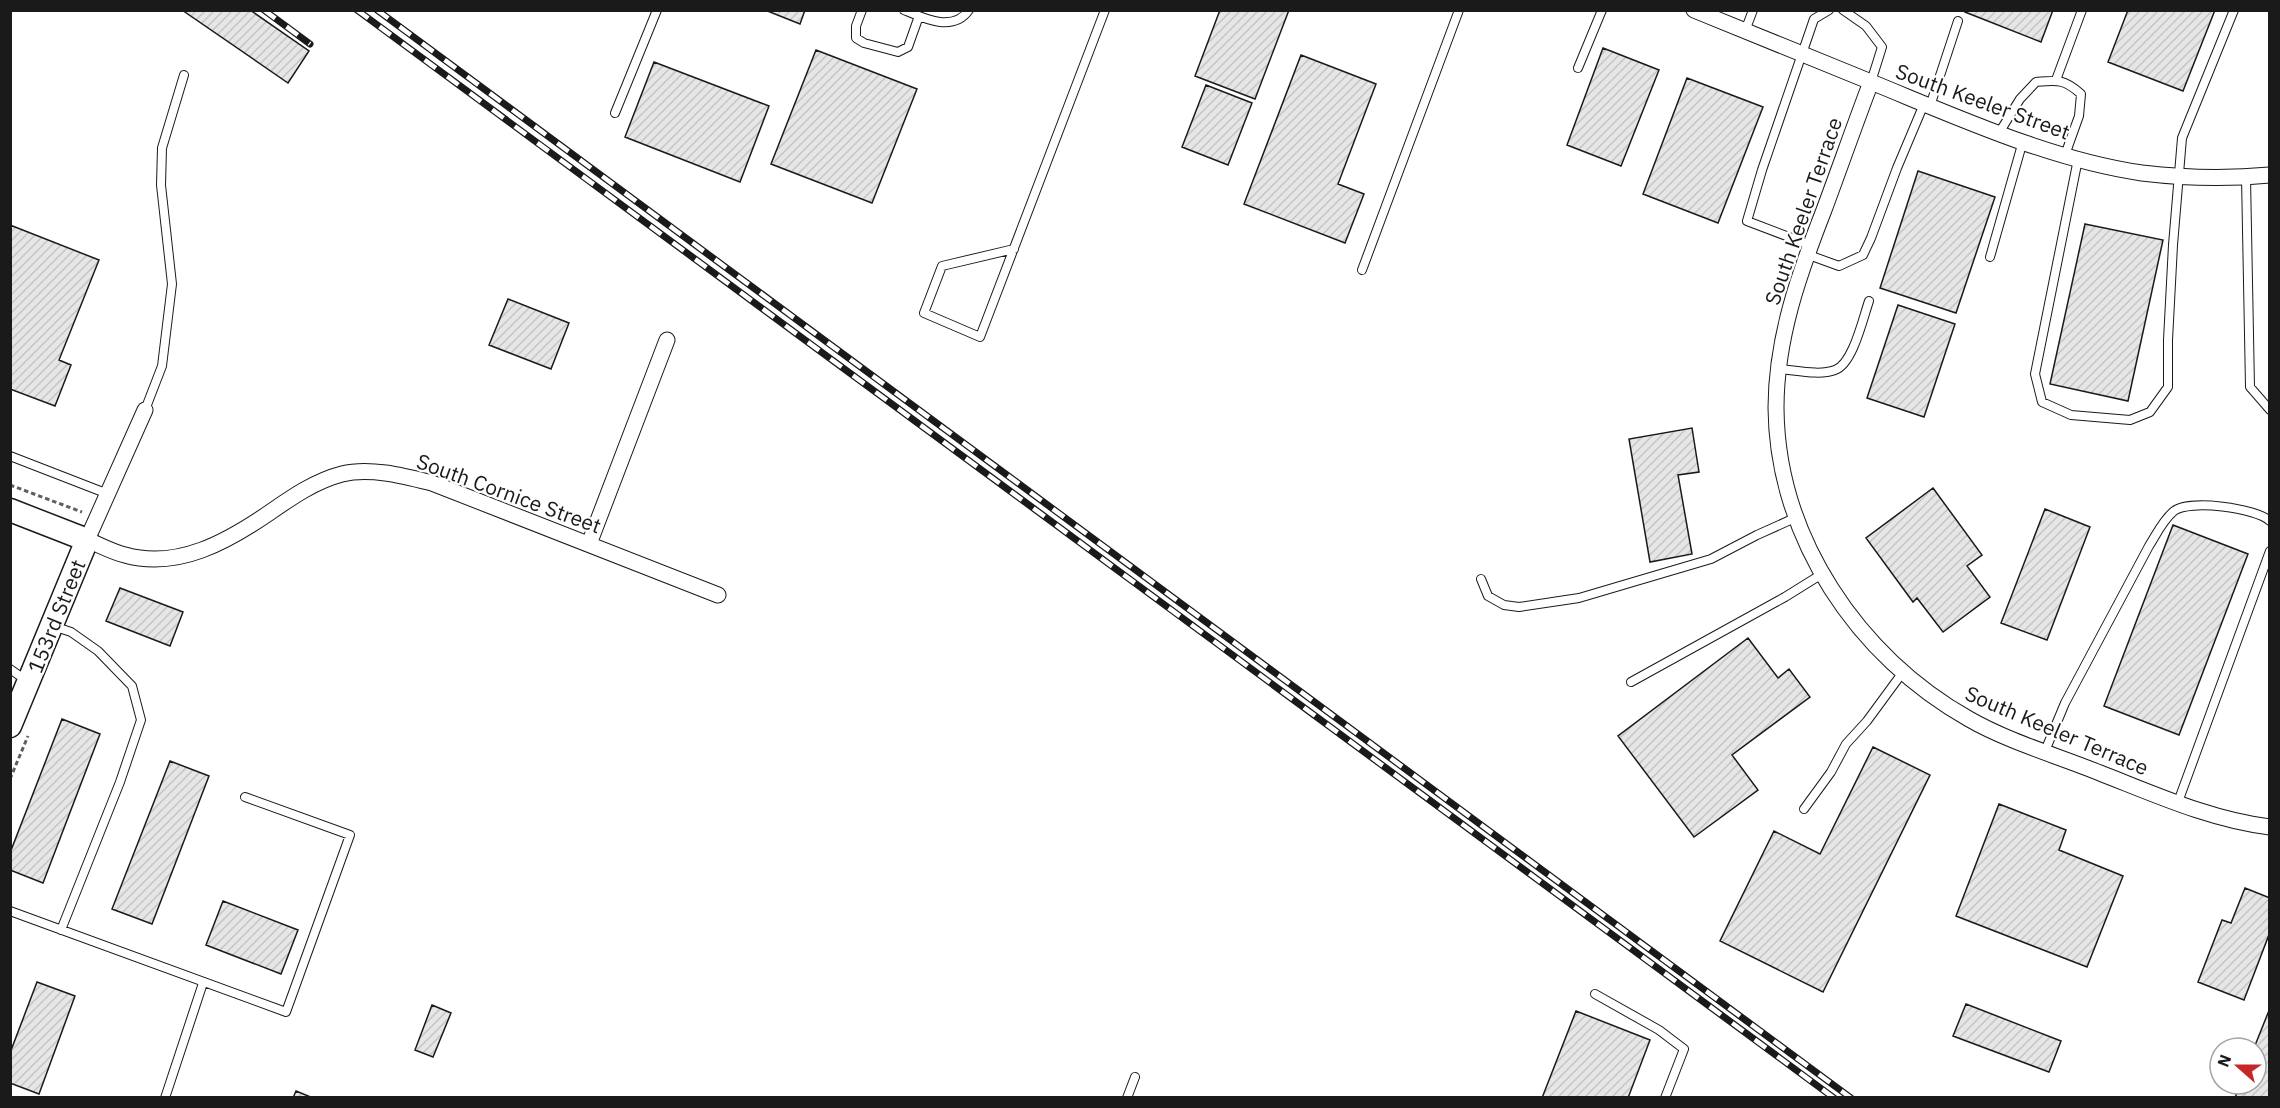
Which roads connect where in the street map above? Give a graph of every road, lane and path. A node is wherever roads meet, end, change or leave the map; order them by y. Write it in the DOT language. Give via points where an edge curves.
graph roads {
  1 [pos="657,10"];
  2 [pos="862,10"];
  3 [pos="904,10"];
  4 [pos="969,10"];
  5 [pos="1105,10"];
  6 [pos="1459,10"];
  7 [pos="1602,10"];
  8 [pos="1694,10"];
  9 [pos="1753,10"];
  10 [pos="1829,10"];
  11 [pos="1843,10"];
  12 [pos="2082,10"];
  13 [pos="2234,10"];
  14 [pos="1815,15"];
  15 [pos="919,16"];
  16 [pos="1958,21"];
  17 [pos="1745,31"];
  18 [pos="1802,54"];
  19 [pos="1578,68"];
  20 [pos="184,75"];
  21 [pos="2056,80"];
  22 [pos="1871,82"];
  23 [pos="1927,105"];
  24 [pos="615,113"];
  25 [pos="1999,133"];
  26 [pos="2023,141"];
  27 [pos="2071,157"];
  28 [pos="2270,175"];
  29 [pos="2177,176"];
  30 [pos="2246,177"];
  31 [pos="1014,249"];
  32 [pos="1808,249"];
  33 [pos="1990,258"];
  34 [pos="1362,270"];
  35 [pos="1869,301"];
  36 [pos="667,340"];
  37 [pos="1779,369"];
  38 [pos="145,410"];
  39 [pos="2270,410"];
  40 [pos="10,456"];
  41 [pos="108,494"];
  42 [pos="10,510"];
  43 [pos="1797,517"];
  44 [pos="2270,521"];
  45 [pos="87,540"];
  46 [pos="589,544"];
  47 [pos="2270,551"];
  48 [pos="1822,574"];
  49 [pos="1480,579"];
  50 [pos="718,595"];
  51 [pos="52,626"];
  52 [pos="1903,672"];
  53 [pos="20,675"];
  54 [pos="1631,682"];
  55 [pos="10,726"];
  56 [pos="2045,751"];
  57 [pos="245,797"];
  58 [pos="2178,802"];
  59 [pos="1804,809"];
  60 [pos="2270,826"];
  61 [pos="10,911"];
  62 [pos="61,930"];
  63 [pos="203,983"];
  64 [pos="1595,994"];
  65 [pos="1135,1077"];
  66 [pos="165,1098"];
  67 [pos="1127,1098"];
  68 [pos="1665,1098"];
  1 -- 24 [label="lane"];
  2 -- 15 [label="lane" via="856,38 898,52 908,46"];
  3 -- 15 [label="lane"];
  4 -- 15 [label="lane" via="945,24"];
  5 -- 31 [label="lane"];
  6 -- 34 [label="lane"];
  7 -- 19 [label="lane"];
  8 -- 17 [label="street, South Keeler Street"];
  9 -- 17 [label="lane"];
  10 -- 14 [label="lane"];
  11 -- 22 [label="lane" via="1866,26 1882,47"];
  12 -- 21 [label="lane"];
  13 -- 29 [label="lane" via="2182,138"];
  14 -- 18 [label="lane"];
  16 -- 23 [label="lane"];
  17 -- 18 [label="street, South Keeler Street"];
  18 -- 22 [label="street, South Keeler Street"];
  18 -- 32 [label="lane" via="1747,221"];
  20 -- 38 [label="lane" via="162,147 161,185 172,284 162,366"];
  21 -- 25 [label="lane" via="2036,82"];
  21 -- 27 [label="lane" via="2068,83 2081,94"];
  22 -- 23 [label="street, South Keeler Street"];
  22 -- 32 [label="street, South Keeler Terrace"];
  23 -- 25 [label="street, South Keeler Street"];
  23 -- 32 [label="lane" via="1863,255 1839,266"];
  25 -- 26 [label="street, South Keeler Street"];
  26 -- 27 [label="street, South Keeler Street"];
  26 -- 33 [label="lane"];
  27 -- 29 [label="street, South Keeler Street"];
  27 -- 29 [label="lane" via="2035,374 2042,402 2071,415 2130,420 2150,412 2168,387"];
  28 -- 30 [label="street, South Keeler Street"];
  29 -- 30 [label="street, South Keeler Street"];
  30 -- 39 [label="lane" via="2250,387"];
  31 -- 31 [label="lane" via="980,337 924,313 942,266"];
  32 -- 37 [label="street, South Keeler Terrace" via="1789,309"];
  35 -- 37 [label="lane" via="1843,366 1832,371"];
  36 -- 46 [label="street"];
  37 -- 43 [label="street, South Keeler Terrace" via="1776,408 1781,456"];
  38 -- 41 [label="street"];
  40 -- 41 [label="lane"];
  41 -- 45 [label="street"];
  42 -- 45 [label="street"];
  43 -- 48 [label="street, South Keeler Terrace"];
  43 -- 49 [label="lane" via="1711,559 1580,598 1519,607 1504,605 1488,596"];
  44 -- 56 [label="lane" via="2252,512 2194,504 2175,510 2149,546 2064,703"];
  45 -- 46 [label="street, South Cornice Street" via="126,556 158,559 200,552 233,537 299,492 343,474 385,472 432,483"];
  45 -- 51 [label="street, 153rd Street"];
  46 -- 50 [label="street, South Cornice Street"];
  47 -- 58 [label="lane"];
  48 -- 52 [label="street, South Keeler Terrace" via="1855,623"];
  48 -- 54 [label="lane"];
  51 -- 53 [label="street, 153rd Street"];
  51 -- 62 [label="lane" via="71,632 98,651 132,686 141,720"];
  52 -- 56 [label="street, South Keeler Terrace" via="1931,697 1971,721"];
  52 -- 59 [label="lane" via="1846,744"];
  53 -- 55 [label="street, 153rd Street"];
  56 -- 58 [label="street, South Keeler Terrace"];
  57 -- 63 [label="lane" via="350,835 286,1012"];
  58 -- 60 [label="street, South Keeler Terrace" via="2212,814"];
  61 -- 62 [label="lane"];
  62 -- 63 [label="lane"];
  63 -- 66 [label="lane"];
  64 -- 68 [label="lane" via="1659,1030 1684,1049"];
  65 -- 67 [label="lane"];
}
